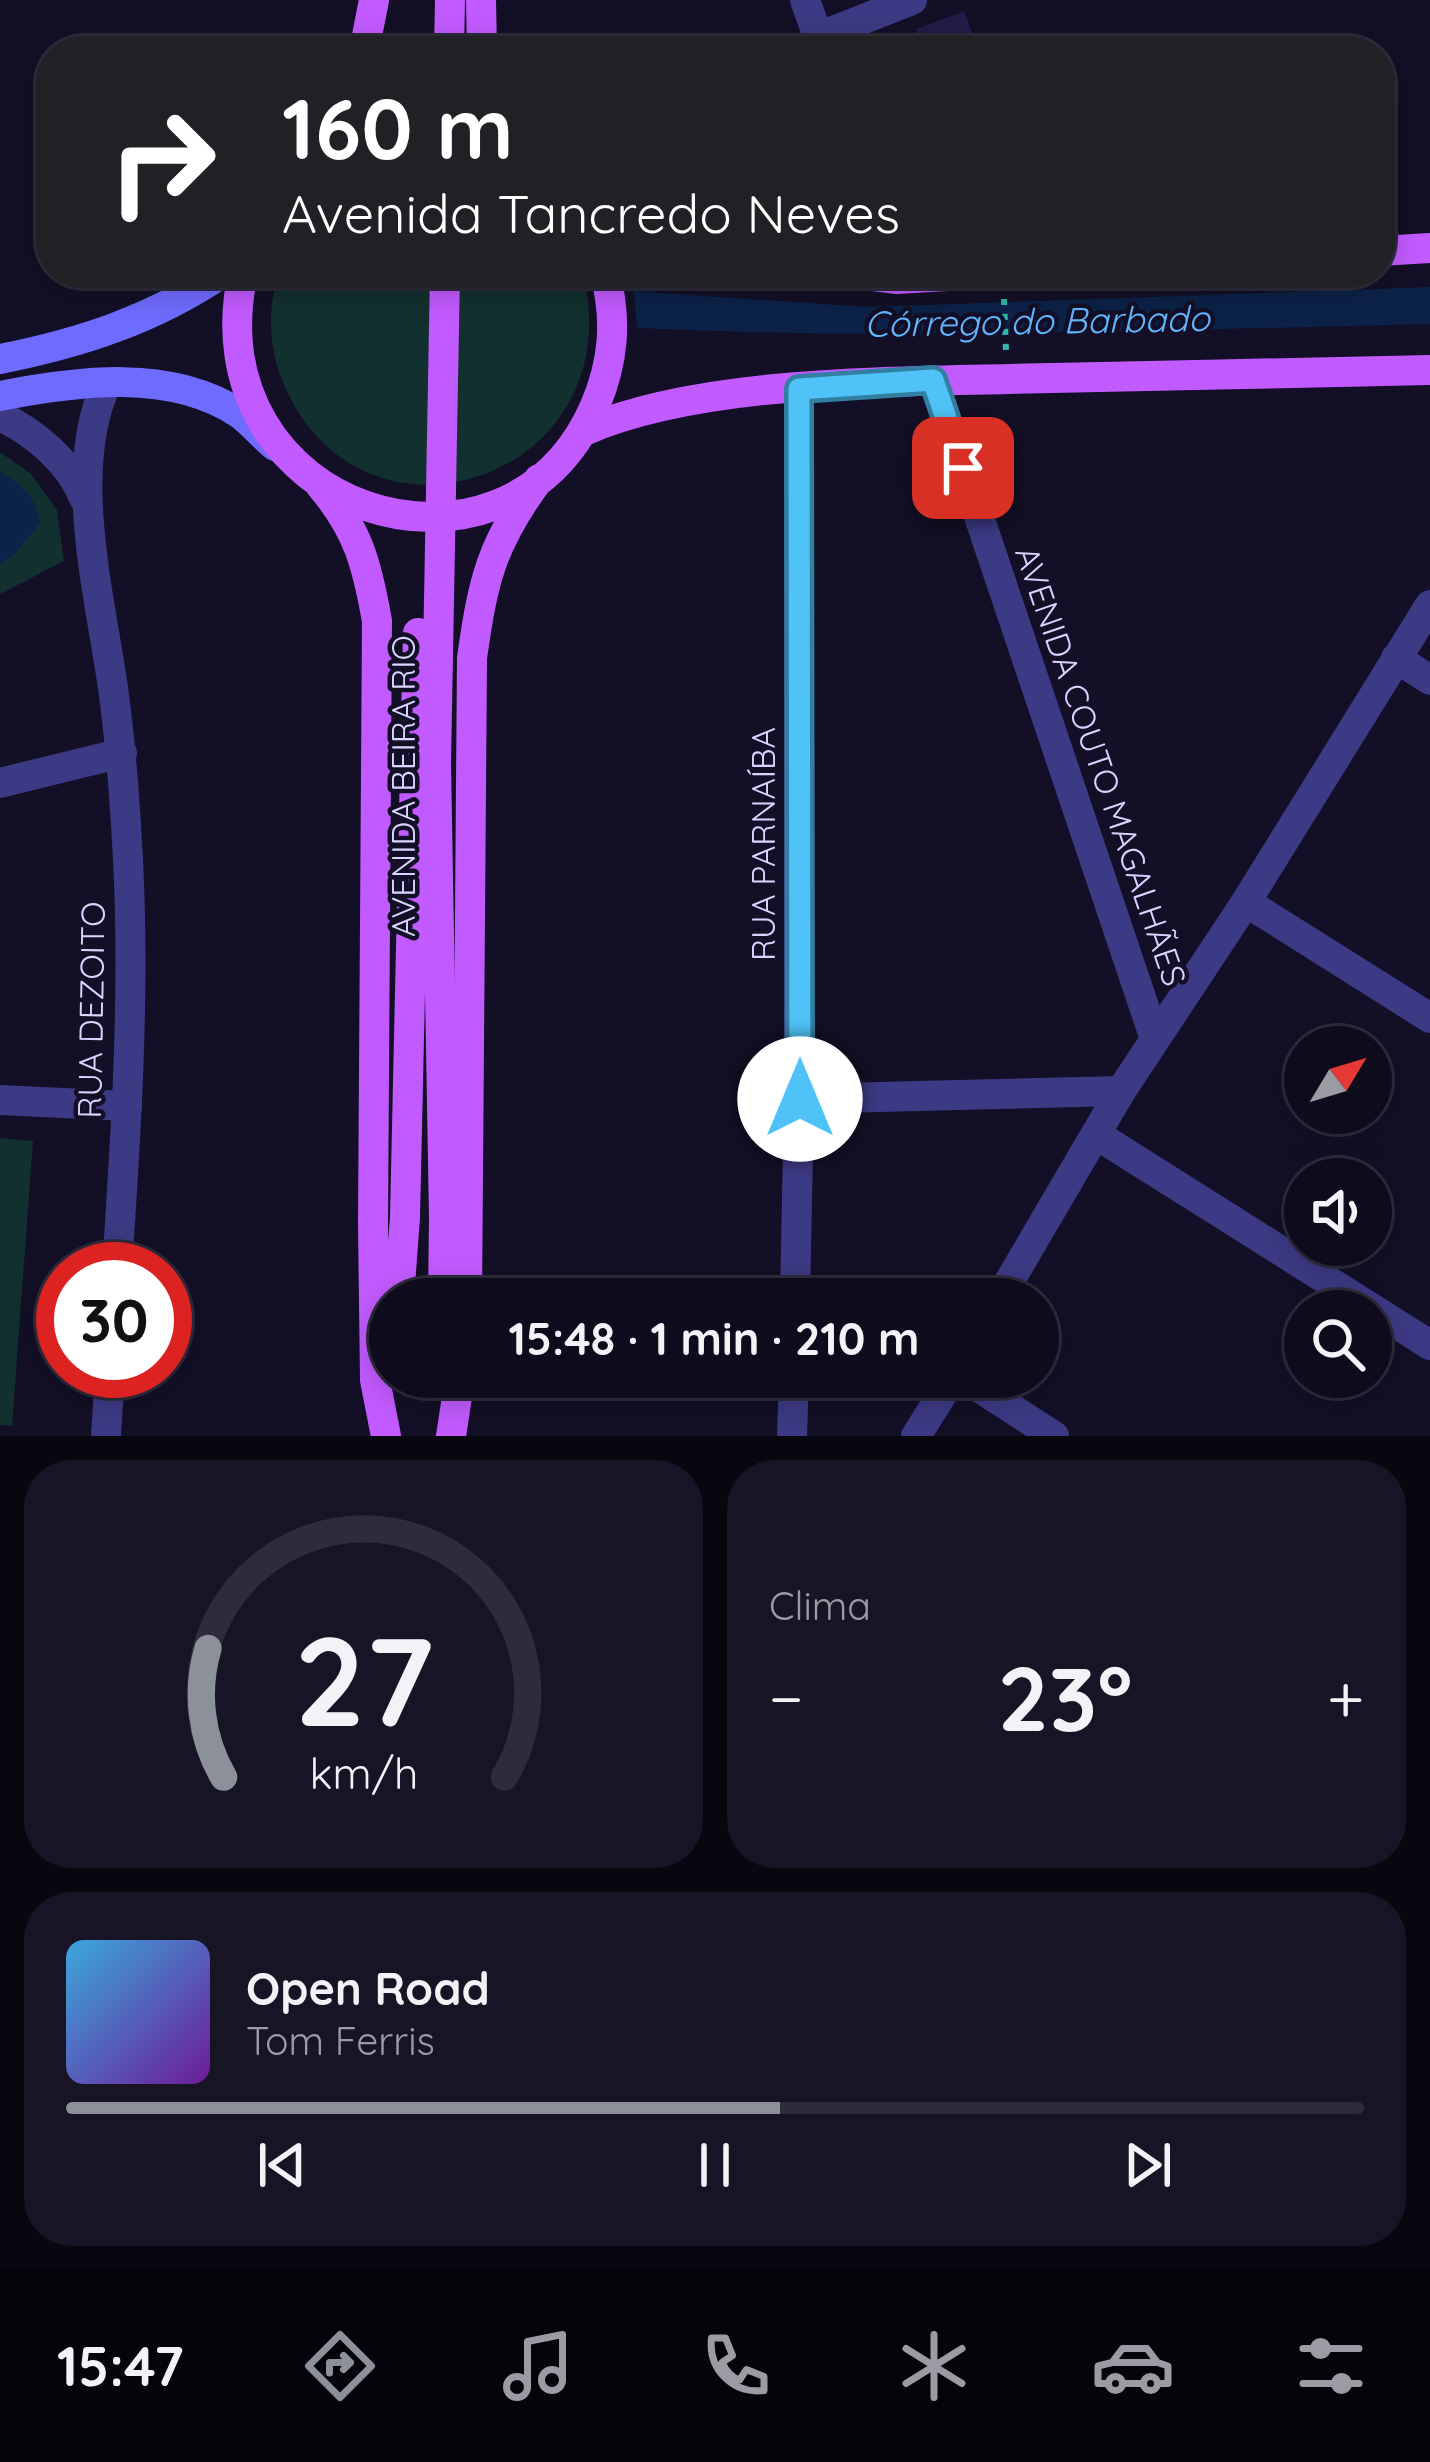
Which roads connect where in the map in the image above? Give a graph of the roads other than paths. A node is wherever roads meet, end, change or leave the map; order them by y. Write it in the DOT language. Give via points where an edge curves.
graph roads {
  1 [pos="374,0"];
  2 [pos="430,0"];
  3 [pos="450,0"];
  4 [pos="481,0"];
  5 [pos="806,0"];
  6 [pos="912,0"];
  7 [pos="367,36"];
  8 [pos="430,36"];
  9 [pos="449,36"];
  10 [pos="482,36"];
  11 [pos="817,36"];
  12 [pos="837,36"];
  13 [pos="1430,248"];
  14 [pos="1395,250"];
  15 [pos="199,288"];
  16 [pos="240,288"];
  17 [pos="428,288"];
  18 [pos="445,288"];
  19 [pos="608,288"];
  20 [pos="0,358"];
  21 [pos="1430,370"];
  22 [pos="933,380"];
  23 [pos="107,383"];
  24 [pos="799,389"];
  25 [pos="0,396"];
  26 [pos="0,416"];
  27 [pos="584,431"];
  28 [pos="296,466"];
  29 [pos="539,479"];
  30 [pos="322,486"];
  31 [pos="88,509"];
  32 [pos="1430,605"];
  33 [pos="1396,658"];
  34 [pos="1430,680"];
  35 [pos="122,753"];
  36 [pos="0,783"];
  37 [pos="1246,902"];
  38 [pos="1430,1018"];
  39 [pos="1155,1039"];
  40 [pos="1121,1091"];
  41 [pos="800,1099"];
  42 [pos="0,1100"];
  43 [pos="127,1106"];
  44 [pos="1097,1135"];
  45 [pos="119,1242"];
  46 [pos="401,1278"];
  47 [pos="443,1278"];
  48 [pos="466,1278"];
  49 [pos="796,1278"];
  50 [pos="1012,1278"];
  51 [pos="1430,1345"];
  52 [pos="108,1398"];
  53 [pos="391,1398"];
  54 [pos="444,1398"];
  55 [pos="455,1398"];
  56 [pos="793,1398"];
  57 [pos="940,1398"];
  58 [pos="995,1398"];
  59 [pos="106,1436"];
  60 [pos="387,1436"];
  61 [pos="447,1436"];
  62 [pos="792,1436"];
  63 [pos="916,1436"];
  64 [pos="1054,1436"];
  1 -- 7 [label="main road"];
  2 -- 8 [label="main road"];
  3 -- 9 [label="main road"];
  4 -- 10 [label="main road"];
  5 -- 11 [label="street"];
  6 -- 12 [label="street"];
  13 -- 14 [label="main road"];
  15 -- 20 [label="main road" via="123,327"];
  16 -- 28 [label="main road" via="239,369 260,422"];
  17 -- 46 [label="main road, bridge"];
  18 -- 47 [label="main road, AVENIDA BEIRA RIO, bridge" via="436,763"];
  19 -- 27 [label="main road" via="609,374"];
  21 -- 22 [label="main road"];
  22 -- 24 [label="main road"];
  22 -- 39 [label="street, AVENIDA COUTO MAGALHÃES"];
  23 -- 25 [label="main road"];
  23 -- 28 [label="main road" via="162,384 214,400"];
  23 -- 31 [label="street" via="90,429"];
  24 -- 27 [label="main road" via="662,406"];
  24 -- 41 [label="street, RUA PARNAÍBA"];
  26 -- 31 [label="street" via="58,458"];
  27 -- 29 [label="main road"];
  28 -- 30 [label="main road"];
  29 -- 30 [label="main road" via="470,512 432,517 356,504"];
  29 -- 48 [label="main road, AVENIDA BEIRA RIO" via="488,563 472,658"];
  30 -- 60 [label="main road, AVENIDA BEIRA RIO" via="360,542 377,621 373,1224 375,1380"];
  31 -- 35 [label="street, RUA DEZOITO"];
  32 -- 33 [label="street"];
  33 -- 34 [label="street"];
  33 -- 37 [label="street"];
  35 -- 36 [label="street"];
  35 -- 43 [label="street, RUA DEZOITO" via="132,955"];
  37 -- 38 [label="street"];
  37 -- 39 [label="street"];
  39 -- 40 [label="street"];
  40 -- 41 [label="street"];
  40 -- 44 [label="street"];
  41 -- 49 [label="street, RUA PARNAÍBA"];
  42 -- 43 [label="street"];
  43 -- 45 [label="street, RUA DEZOITO"];
  44 -- 50 [label="street"];
  44 -- 51 [label="street"];
  52 -- 59 [label="street"];
  53 -- 60 [label="main road, AVENIDA BEIRA RIO"];
  54 -- 61 [label="main road"];
  55 -- 61 [label="main road"];
  56 -- 62 [label="street"];
  57 -- 63 [label="street"];
  58 -- 64 [label="street"];
}
